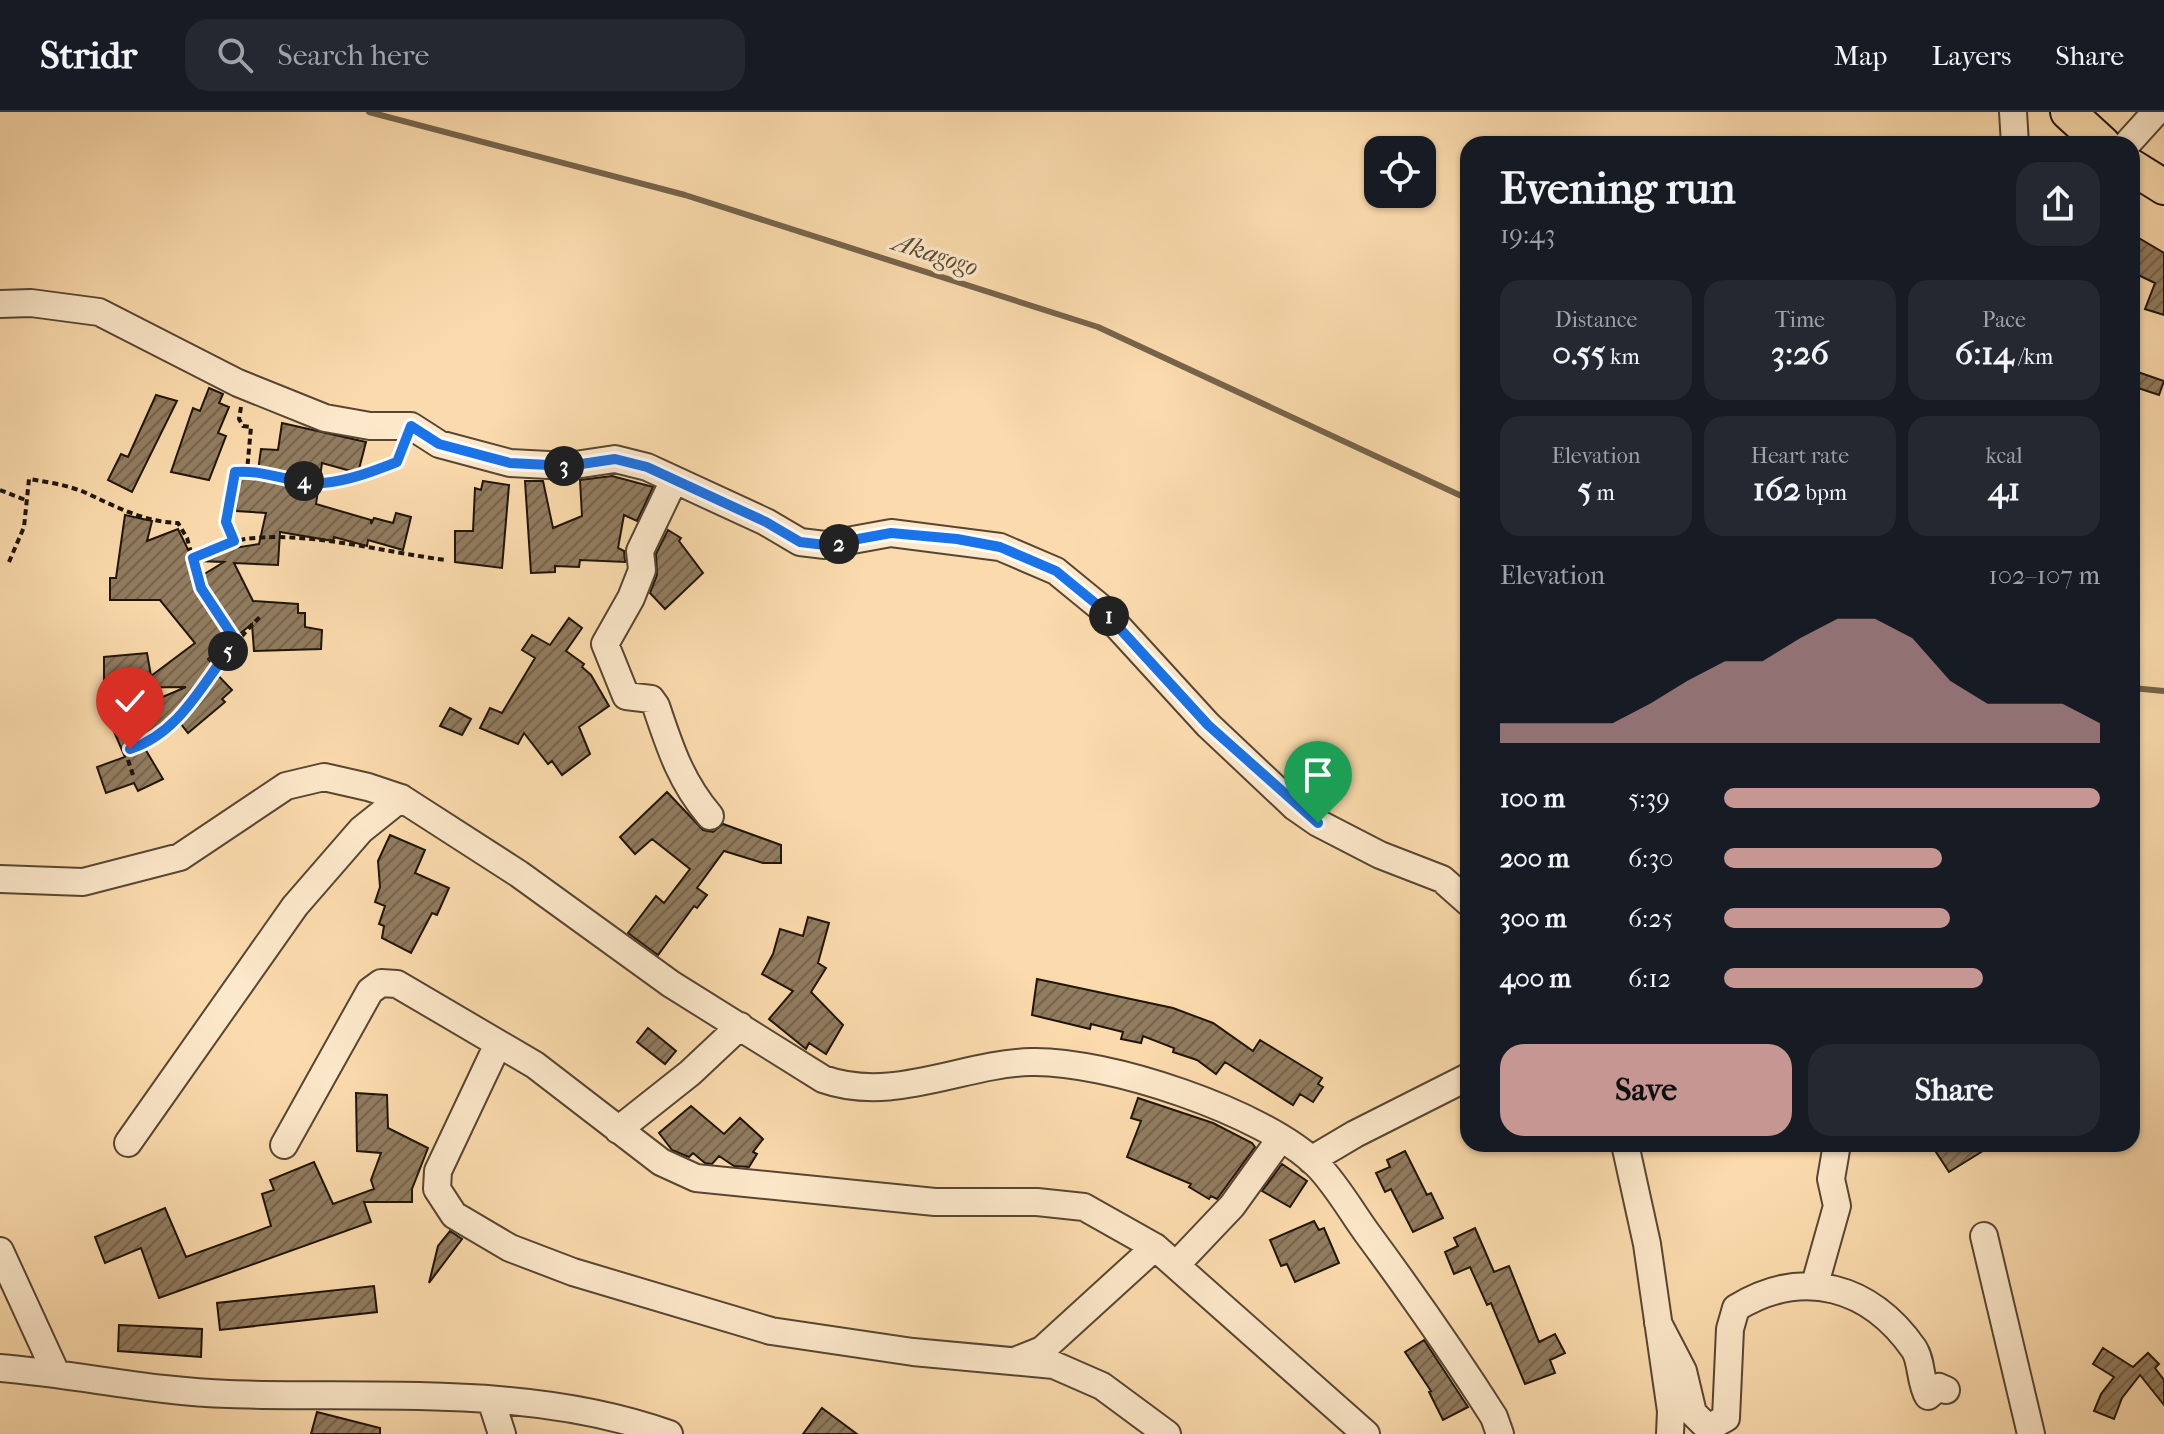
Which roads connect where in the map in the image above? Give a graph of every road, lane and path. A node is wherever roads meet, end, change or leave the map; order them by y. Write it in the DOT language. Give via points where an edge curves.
graph roads {
  1 [pos="2013,112"];
  2 [pos="2068,112"];
  3 [pos="2156,112"];
  4 [pos="2014,136"];
  5 [pos="2094,136"];
  6 [pos="2134,136"];
  7 [pos="2140,172"];
  8 [pos="2164,187"];
  9 [pos="0,304"];
  10 [pos="245,385"];
  11 [pos="411,426"];
  12 [pos="247,471"];
  13 [pos="674,480"];
  14 [pos="0,490"];
  15 [pos="29,501"];
  16 [pos="234,541"];
  17 [pos="193,558"];
  18 [pos="446,560"];
  19 [pos="9,562"];
  20 [pos="262,615"];
  21 [pos="236,641"];
  22 [pos="133,775"];
  23 [pos="401,798"];
  24 [pos="710,816"];
  25 [pos="0,879"];
  26 [pos="1460,895"];
  27 [pos="740,1026"];
  28 [pos="498,1044"];
  29 [pos="1460,1081"];
  30 [pos="618,1130"];
  31 [pos="1281,1138"];
  32 [pos="128,1143"];
  33 [pos="284,1145"];
  34 [pos="1627,1152"];
  35 [pos="1836,1152"];
  36 [pos="1311,1160"];
  37 [pos="1984,1236"];
  38 [pos="1155,1247"];
  39 [pos="0,1251"];
  40 [pos="1176,1265"];
  41 [pos="1815,1284"];
  42 [pos="1658,1323"];
  43 [pos="1048,1358"];
  44 [pos="0,1368"];
  45 [pos="56,1373"];
  46 [pos="1946,1390"];
  47 [pos="491,1400"];
  48 [pos="502,1434"];
  49 [pos="669,1434"];
  50 [pos="1167,1434"];
  51 [pos="1366,1434"];
  52 [pos="1500,1434"];
  53 [pos="1670,1434"];
  54 [pos="2031,1434"];
  1 -- 4 [label="street"];
  2 -- 5 [label="main road"];
  3 -- 6 [label="street"];
  7 -- 8 [label="main road"];
  9 -- 10 [label="street" via="99,312"];
  10 -- 11 [label="street" via="325,418"];
  10 -- 12 [label="path" via="239,419 251,427"];
  11 -- 12 [label="path" via="397,462 375,470 322,483"];
  11 -- 13 [label="street" via="439,444 510,463 568,466 615,459"];
  12 -- 16 [label="path" via="235,472 226,522"];
  13 -- 24 [label="street" via="640,551 642,570 631,598 605,644 626,696 651,699 656,706 675,766"];
  13 -- 26 [label="street" via="800,542 825,545 891,533 957,539 1000,547 1056,571 1100,607 1208,725 1295,807 1380,855 1442,879"];
  14 -- 15 [label="path"];
  15 -- 17 [label="path" via="29,479 81,491 133,514 178,523"];
  15 -- 19 [label="path"];
  16 -- 17 [label="path"];
  16 -- 18 [label="path" via="294,539"];
  17 -- 21 [label="path" via="201,588"];
  20 -- 21 [label="path"];
  21 -- 22 [label="path" via="178,719 160,736 126,754"];
  23 -- 25 [label="street" via="324,777 286,786 180,857 83,882"];
  23 -- 27 [label="street"];
  23 -- 32 [label="street" via="361,830 295,906"];
  27 -- 30 [label="street"];
  27 -- 31 [label="street" via="810,1072 843,1086 899,1086 1032,1062 1086,1068 1204,1100"];
  28 -- 30 [label="street" via="535,1065"];
  28 -- 33 [label="street" via="397,984 381,983 370,991"];
  28 -- 43 [label="street" via="438,1171 437,1189 454,1215 510,1248 771,1331 913,1352 1015,1361"];
  29 -- 36 [label="street"];
  30 -- 38 [label="street" via="661,1162 696,1178 935,1202 1084,1207"];
  31 -- 36 [label="street"];
  31 -- 40 [label="street" via="1232,1206"];
  34 -- 42 [label="street"];
  35 -- 41 [label="street" via="1831,1179 1837,1206"];
  36 -- 52 [label="street" via="1437,1326"];
  37 -- 54 [label="street"];
  38 -- 40 [label="street"];
  38 -- 43 [label="street"];
  39 -- 45 [label="street"];
  40 -- 51 [label="street"];
  41 -- 42 [label="street" via="1736,1308 1730,1329 1726,1418 1708,1428 1693,1413 1683,1371"];
  41 -- 46 [label="street" via="1856,1294 1916,1352 1928,1396 1939,1387"];
  42 -- 53 [label="street"];
  43 -- 50 [label="street" via="1102,1386"];
  44 -- 45 [label="street"];
  45 -- 47 [label="street" via="226,1394"];
  47 -- 48 [label="street"];
  47 -- 49 [label="street" via="543,1403 627,1419"];
}
